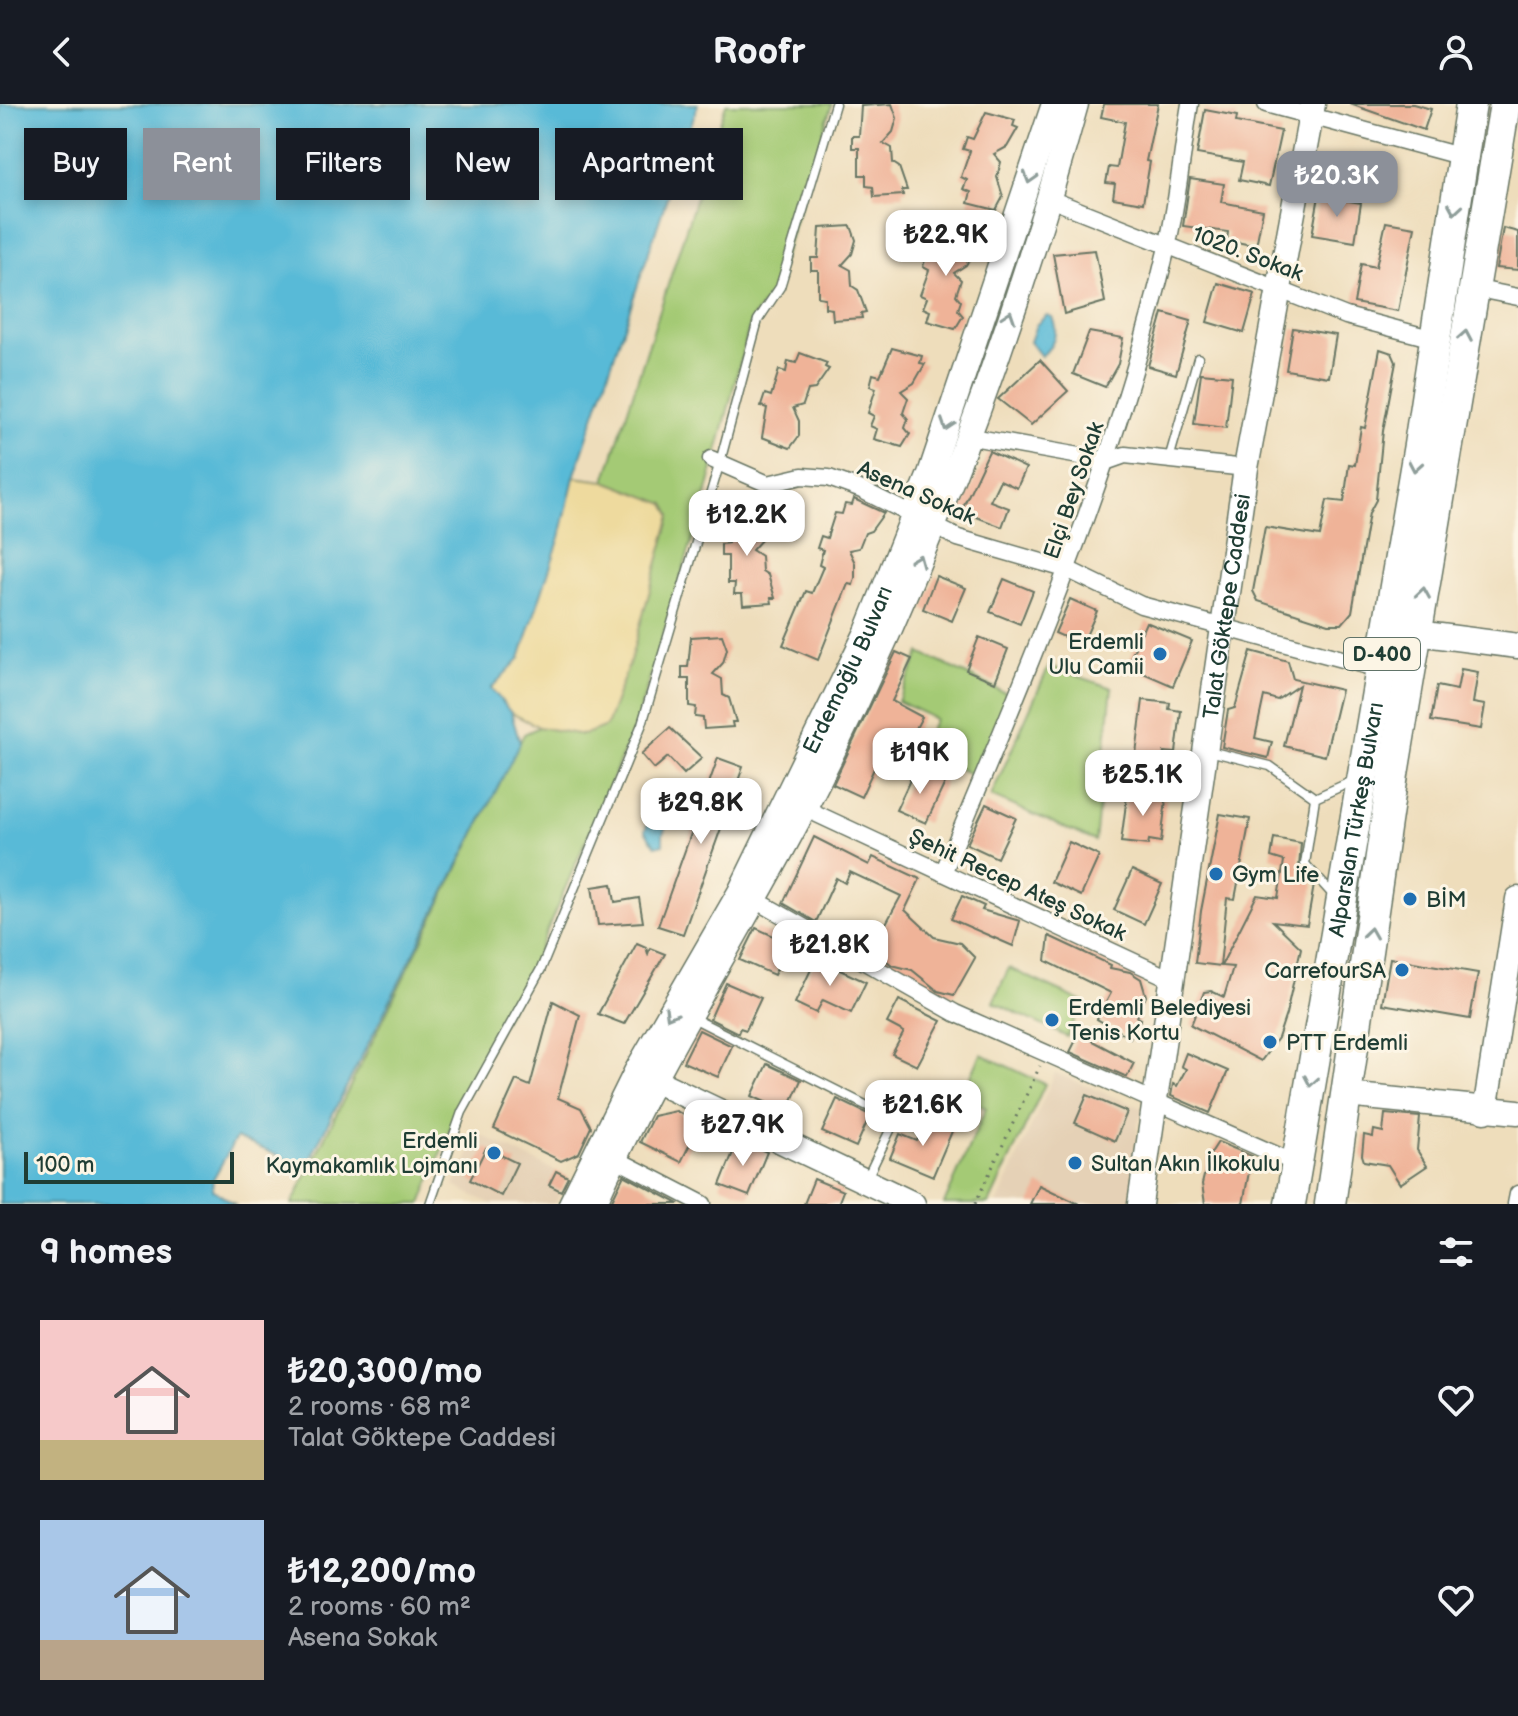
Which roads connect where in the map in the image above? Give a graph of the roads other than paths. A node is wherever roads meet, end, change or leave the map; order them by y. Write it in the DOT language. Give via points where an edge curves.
graph roads {
  1 [pos="835,104"];
  2 [pos="1054,104"];
  3 [pos="1076,104"];
  4 [pos="1190,104"];
  5 [pos="1266,104"];
  6 [pos="1471,104"];
  7 [pos="1505,104"];
  8 [pos="1312,110"];
  9 [pos="1463,157"];
  10 [pos="1050,199"];
  11 [pos="1168,246"];
  12 [pos="1279,288"];
  13 [pos="1473,288"];
  14 [pos="1518,297"];
  15 [pos="1434,339"];
  16 [pos="1198,358"];
  17 [pos="966,436"];
  18 [pos="1169,459"];
  19 [pos="716,460"];
  20 [pos="1108,461"];
  21 [pos="1246,468"];
  22 [pos="922,520"];
  23 [pos="1069,570"];
  24 [pos="1223,630"];
  25 [pos="1417,633"];
  26 [pos="1518,646"];
  27 [pos="1379,669"];
  28 [pos="1205,750"];
  29 [pos="1363,777"];
  30 [pos="1315,798"];
  31 [pos="804,808"];
  32 [pos="943,873"];
  33 [pos="754,899"];
  34 [pos="1518,899"];
  35 [pos="1341,903"];
  36 [pos="1513,956"];
  37 [pos="1171,979"];
  38 [pos="690,1017"];
  39 [pos="645,1076"];
  40 [pos="1346,1095"];
  41 [pos="1154,1101"];
  42 [pos="1485,1111"];
  43 [pos="1518,1112"];
  44 [pos="614,1158"];
  45 [pos="1297,1164"];
  46 [pos="866,1181"];
  47 [pos="1518,1194"];
  48 [pos="430,1204"];
  49 [pos="571,1204"];
  50 [pos="594,1204"];
  51 [pos="703,1204"];
  52 [pos="913,1204"];
  53 [pos="1140,1204"];
  54 [pos="1290,1204"];
  55 [pos="1330,1204"];
  56 [pos="1516,1204"];
  1 -- 19 [label="lane" via="780,287 758,320"];
  2 -- 22 [label="main road, Erdemoğlu Bulvarı, one-way" via="935,459"];
  3 -- 10 [label="main road, Erdemoğlu Bulvarı"];
  4 -- 11 [label="street, Elçi Bey Sokak"];
  5 -- 8 [label="street"];
  6 -- 9 [label="highway, Alparslan Türkeş Bulvarı / D-400"];
  7 -- 13 [label="highway, Alparslan Türkeş Bulvarı / D-400"];
  8 -- 9 [label="street"];
  8 -- 12 [label="main road, Talat Göktepe Caddesi"];
  9 -- 15 [label="highway, Alparslan Türkeş Bulvarı / D-400, one-way"];
  10 -- 11 [label="street, 1020. Sokak"];
  17 -- 10 [label="main road, Erdemoğlu Bulvarı, one-way"];
  11 -- 12 [label="street, 1020. Sokak"];
  11 -- 20 [label="street, Elçi Bey Sokak"];
  12 -- 15 [label="street, 1020. Sokak" via="1346,316"];
  12 -- 21 [label="main road, Talat Göktepe Caddesi"];
  13 -- 14 [label="street"];
  25 -- 13 [label="highway, Alparslan Türkeş Bulvarı / D-400, one-way"];
  15 -- 27 [label="highway, Alparslan Türkeş Bulvarı / D-400, one-way"];
  16 -- 18 [label="lane"];
  17 -- 20 [label="street"];
  17 -- 22 [label="main road, Erdemoğlu Bulvarı"];
  18 -- 20 [label="street" via="1125,455"];
  18 -- 21 [label="street"];
  19 -- 22 [label="street, Asena Sokak" via="768,484 802,476 829,478"];
  19 -- 48 [label="lane" via="642,724 541,969 462,1112"];
  20 -- 23 [label="street, Elçi Bey Sokak"];
  21 -- 24 [label="main road, Talat Göktepe Caddesi"];
  22 -- 23 [label="street, Asena Sokak" via="958,538"];
  31 -- 22 [label="main road, Erdemoğlu Bulvarı, one-way" via="897,612"];
  22 -- 39 [label="main road, Erdemoğlu Bulvarı, one-way"];
  23 -- 24 [label="street, Asena Sokak" via="1141,605"];
  23 -- 32 [label="street, Elçi Bey Sokak"];
  24 -- 27 [label="street, Asena Sokak"];
  24 -- 28 [label="main road, Talat Göktepe Caddesi"];
  25 -- 26 [label="main road"];
  40 -- 25 [label="highway, Alparslan Türkeş Bulvarı / D-400, one-way"];
  27 -- 29 [label="highway, Alparslan Türkeş Bulvarı / D-400"];
  28 -- 30 [label="lane" via="1270,766"];
  28 -- 37 [label="main road, Talat Göktepe Caddesi"];
  29 -- 30 [label="lane"];
  29 -- 35 [label="highway, Alparslan Türkeş Bulvarı / D-400"];
  30 -- 35 [label="lane" via="1305,864"];
  31 -- 32 [label="street, Şehit Recep Ateş Sokak"];
  31 -- 33 [label="main road, Erdemoğlu Bulvarı"];
  32 -- 37 [label="street, Şehit Recep Ateş Sokak"];
  33 -- 38 [label="main road, Erdemoğlu Bulvarı"];
  33 -- 41 [label="street" via="955,1013"];
  34 -- 36 [label="main road"];
  35 -- 45 [label="highway, Alparslan Türkeş Bulvarı / D-400, one-way"];
  36 -- 42 [label="main road"];
  37 -- 41 [label="main road, Talat Göktepe Caddesi"];
  38 -- 39 [label="main road, Erdemoğlu Bulvarı"];
  38 -- 46 [label="lane" via="895,1120"];
  39 -- 44 [label="main road, Erdemoğlu Bulvarı"];
  39 -- 46 [label="main road"];
  39 -- 49 [label="main road, Erdemoğlu Bulvarı"];
  40 -- 42 [label="main road"];
  40 -- 55 [label="highway, Alparslan Türkeş Bulvarı / D-400"];
  41 -- 45 [label="street"];
  41 -- 53 [label="main road, Talat Göktepe Caddesi"];
  42 -- 43 [label="main road"];
  44 -- 50 [label="main road, Erdemoğlu Bulvarı"];
  44 -- 51 [label="street"];
  45 -- 54 [label="highway, Alparslan Türkeş Bulvarı / D-400"];
  46 -- 52 [label="main road"];
  47 -- 56 [label="street"];
}
